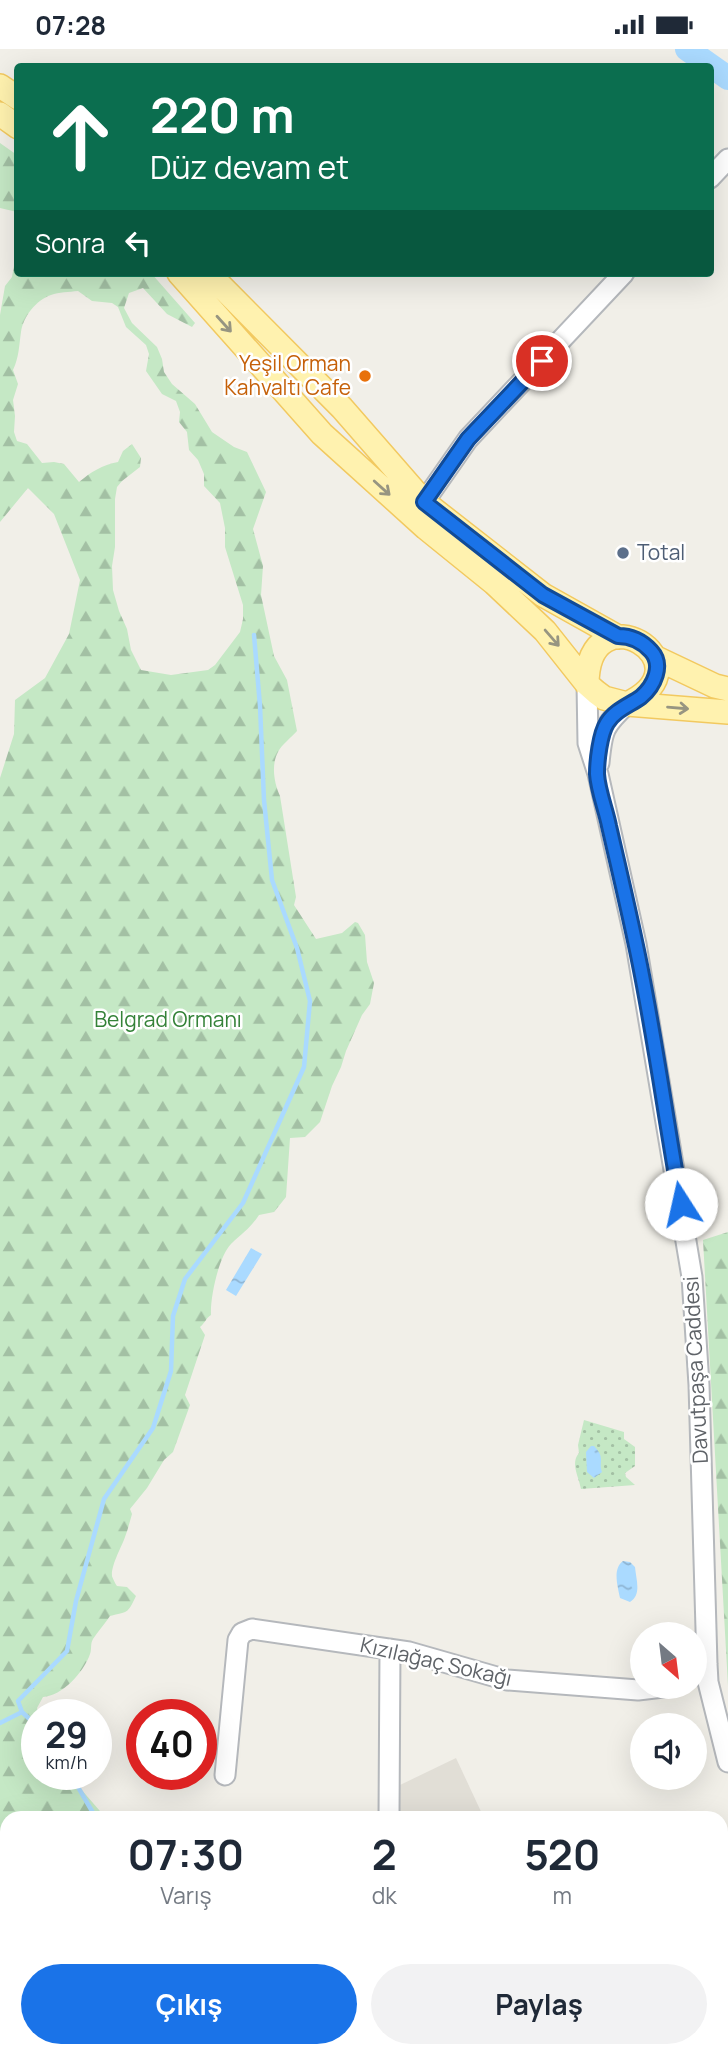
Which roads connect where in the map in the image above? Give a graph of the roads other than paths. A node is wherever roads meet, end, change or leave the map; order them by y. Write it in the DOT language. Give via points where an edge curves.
graph roads {
  1 [pos="728,159"];
  2 [pos="714,175"];
  3 [pos="183,277"];
  4 [pos="212,277"];
  5 [pos="620,277"];
  6 [pos="424,502"];
  7 [pos="618,636"];
  8 [pos="656,658"];
  9 [pos="587,684"];
  10 [pos="728,689"];
  11 [pos="627,704"];
  12 [pos="728,712"];
  13 [pos="597,774"];
  14 [pos="701,1622"];
  15 [pos="390,1649"];
  16 [pos="630,1689"];
  17 [pos="707,1698"];
  18 [pos="728,1762"];
  19 [pos="225,1775"];
  20 [pos="389,1811"];
  1 -- 2 [label="street"];
  3 -- 9 [label="main road, one-way" via="322,434 545,631"];
  4 -- 6 [label="main road" via="342,408"];
  5 -- 6 [label="street" via="468,439"];
  6 -- 7 [label="main road" via="543,595"];
  7 -- 8 [label="main road" via="635,639"];
  7 -- 9 [label="main road" via="597,649 587,667"];
  8 -- 10 [label="main road"];
  8 -- 11 [label="main road" via="654,680 640,698"];
  9 -- 11 [label="main road" via="604,698"];
  9 -- 13 [label="street, Davutpaşa Caddesi" via="589,743"];
  11 -- 12 [label="main road, one-way"];
  11 -- 13 [label="street" via="608,722 601,738"];
  13 -- 14 [label="street, Davutpaşa Caddesi" via="636,944 692,1277 699,1385"];
  15 -- 16 [label="street, Kızılağaç Sokağı" via="507,1680"];
  15 -- 19 [label="street, Kızılağaç Sokağı" via="252,1629 242,1633"];
  15 -- 20 [label="street"];
  17 -- 18 [label="street, Davutpaşa Caddesi"];
}
